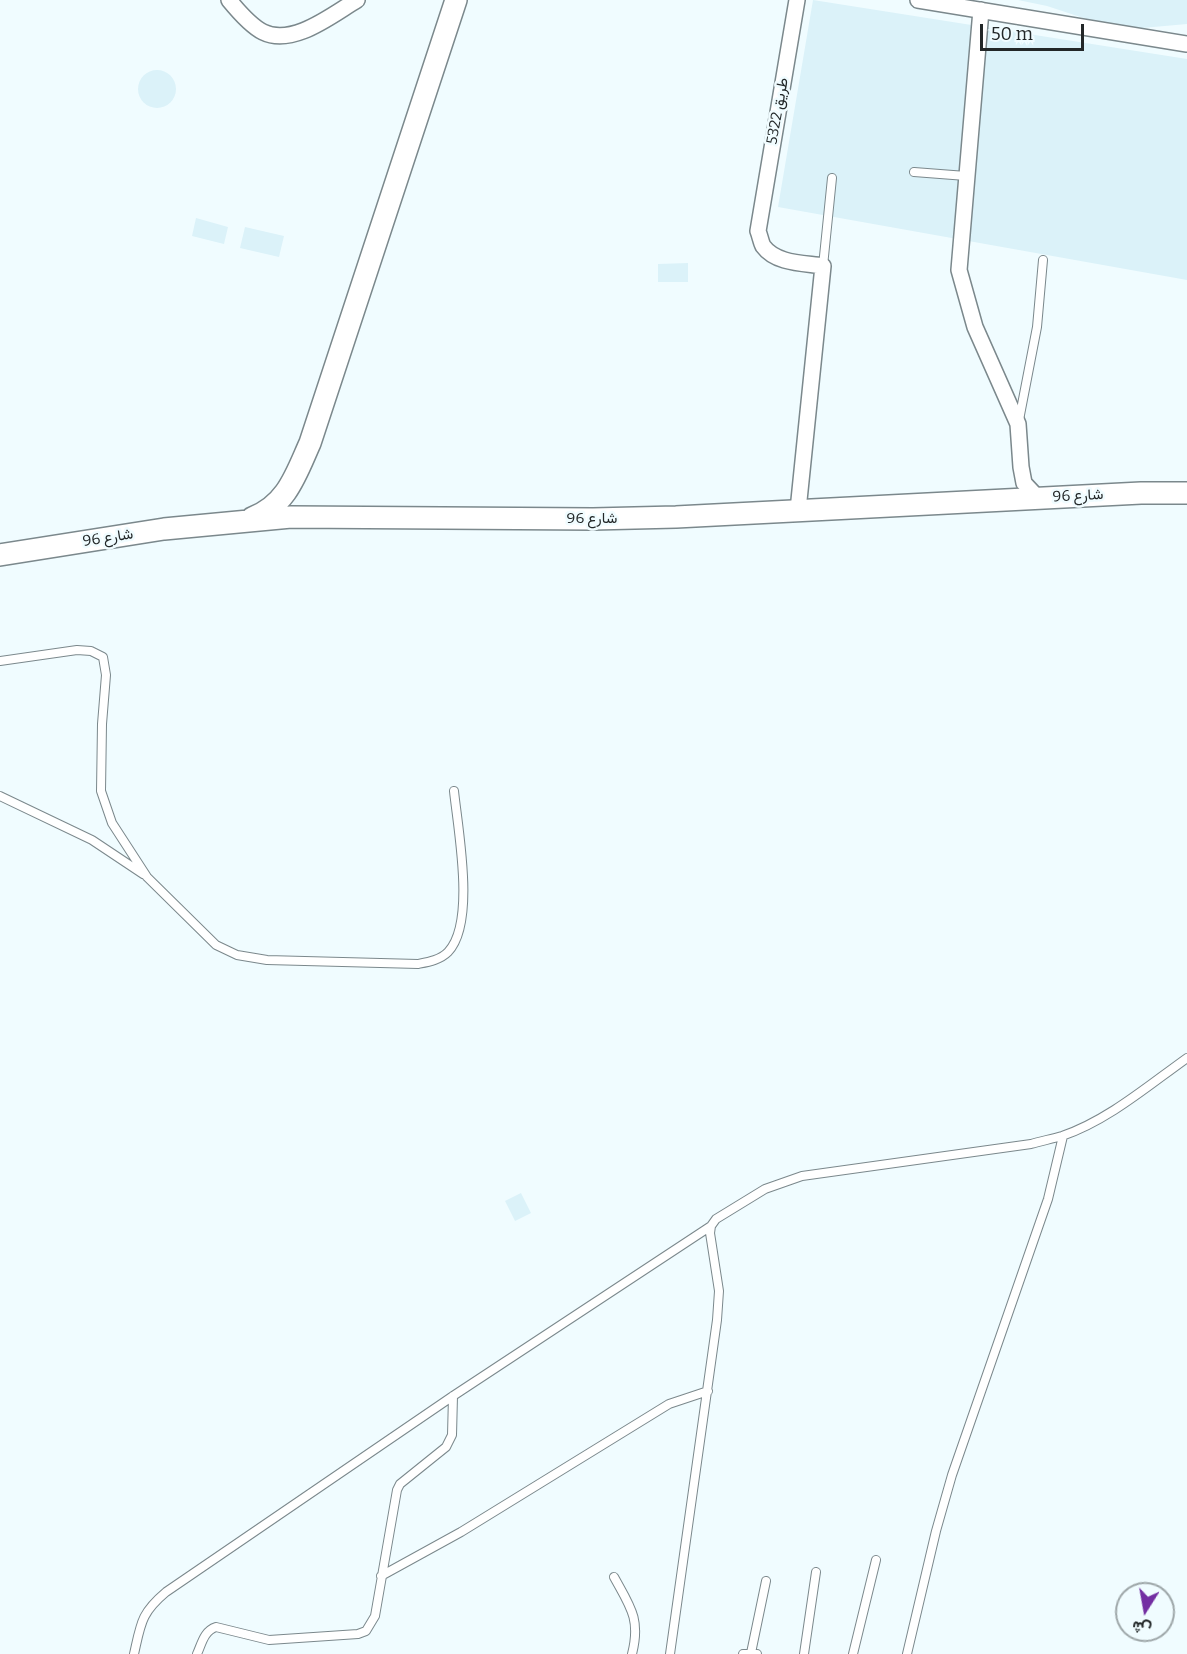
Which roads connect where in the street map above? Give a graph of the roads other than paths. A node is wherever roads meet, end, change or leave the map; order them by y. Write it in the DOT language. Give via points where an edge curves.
graph roads {
  1 [pos="229,0"];
  2 [pos="357,0"];
  3 [pos="456,0"];
  4 [pos="797,0"];
  5 [pos="918,0"];
  6 [pos="981,10"];
  7 [pos="1187,44"];
  8 [pos="914,172"];
  9 [pos="966,176"];
  10 [pos="832,178"];
  11 [pos="1043,260"];
  12 [pos="823,266"];
  13 [pos="1018,424"];
  14 [pos="310,443"];
  15 [pos="1187,493"];
  16 [pos="1038,498"];
  17 [pos="1187,502"];
  18 [pos="798,510"];
  19 [pos="329,517"];
  20 [pos="246,520"];
  21 [pos="0,555"];
  22 [pos="0,565"];
  23 [pos="0,661"];
  24 [pos="454,791"];
  25 [pos="0,796"];
  26 [pos="147,877"];
  27 [pos="1187,1058"];
  28 [pos="1063,1136"];
  29 [pos="711,1226"];
  30 [pos="708,1391"];
  31 [pos="453,1396"];
  32 [pos="876,1560"];
  33 [pos="816,1572"];
  34 [pos="381,1576"];
  35 [pos="614,1576"];
  36 [pos="766,1581"];
  37 [pos="134,1654"];
  38 [pos="197,1654"];
  39 [pos="632,1654"];
  40 [pos="670,1654"];
  41 [pos="750,1654"];
  42 [pos="804,1654"];
  43 [pos="853,1654"];
  44 [pos="908,1654"];
  1 -- 2 [label="street" via="263,32 281,37 308,29"];
  3 -- 14 [label="street"];
  4 -- 12 [label="street, طريق 5322" via="759,231 764,246 777,257"];
  5 -- 6 [label="street"];
  6 -- 7 [label="street"];
  6 -- 9 [label="street"];
  8 -- 9 [label="lane"];
  9 -- 13 [label="street" via="959,270 975,327"];
  10 -- 12 [label="lane"];
  11 -- 13 [label="lane" via="1037,327"];
  12 -- 18 [label="street"];
  13 -- 16 [label="street" via="1024,483"];
  14 -- 19 [label="street" via="299,496 308,510"];
  14 -- 20 [label="street" via="292,483 278,502"];
  15 -- 16 [label="street, شارع 96"];
  16 -- 18 [label="street, شارع 96"];
  17 -- 22 [label="street, شارع 96" via="675,526 292,527 166,539"];
  18 -- 19 [label="street, شارع 96" via="605,519"];
  19 -- 20 [label="street, شارع 96"];
  20 -- 21 [label="street, شارع 96"];
  23 -- 26 [label="lane" via="77,650 103,657 106,675 101,791 112,823"];
  24 -- 26 [label="lane" via="463,912 460,931 449,952 437,960 418,964 327,962 237,955 216,945"];
  25 -- 26 [label="lane" via="92,840"];
  27 -- 28 [label="lane" via="1130,1100"];
  28 -- 29 [label="lane" via="1031,1144 802,1176 765,1189"];
  28 -- 44 [label="lane" via="1048,1199 952,1475"];
  29 -- 30 [label="lane" via="719,1291"];
  29 -- 31 [label="lane"];
  30 -- 34 [label="lane" via="669,1404 461,1532"];
  30 -- 40 [label="lane"];
  31 -- 34 [label="lane" via="452,1435 446,1447 397,1490"];
  31 -- 37 [label="lane" via="166,1592 149,1606"];
  32 -- 43 [label="lane"];
  33 -- 42 [label="lane"];
  34 -- 38 [label="lane" via="375,1616 366,1631 269,1640 216,1627 209,1629"];
  35 -- 39 [label="lane" via="637,1629"];
  36 -- 41 [label="lane"];
}
